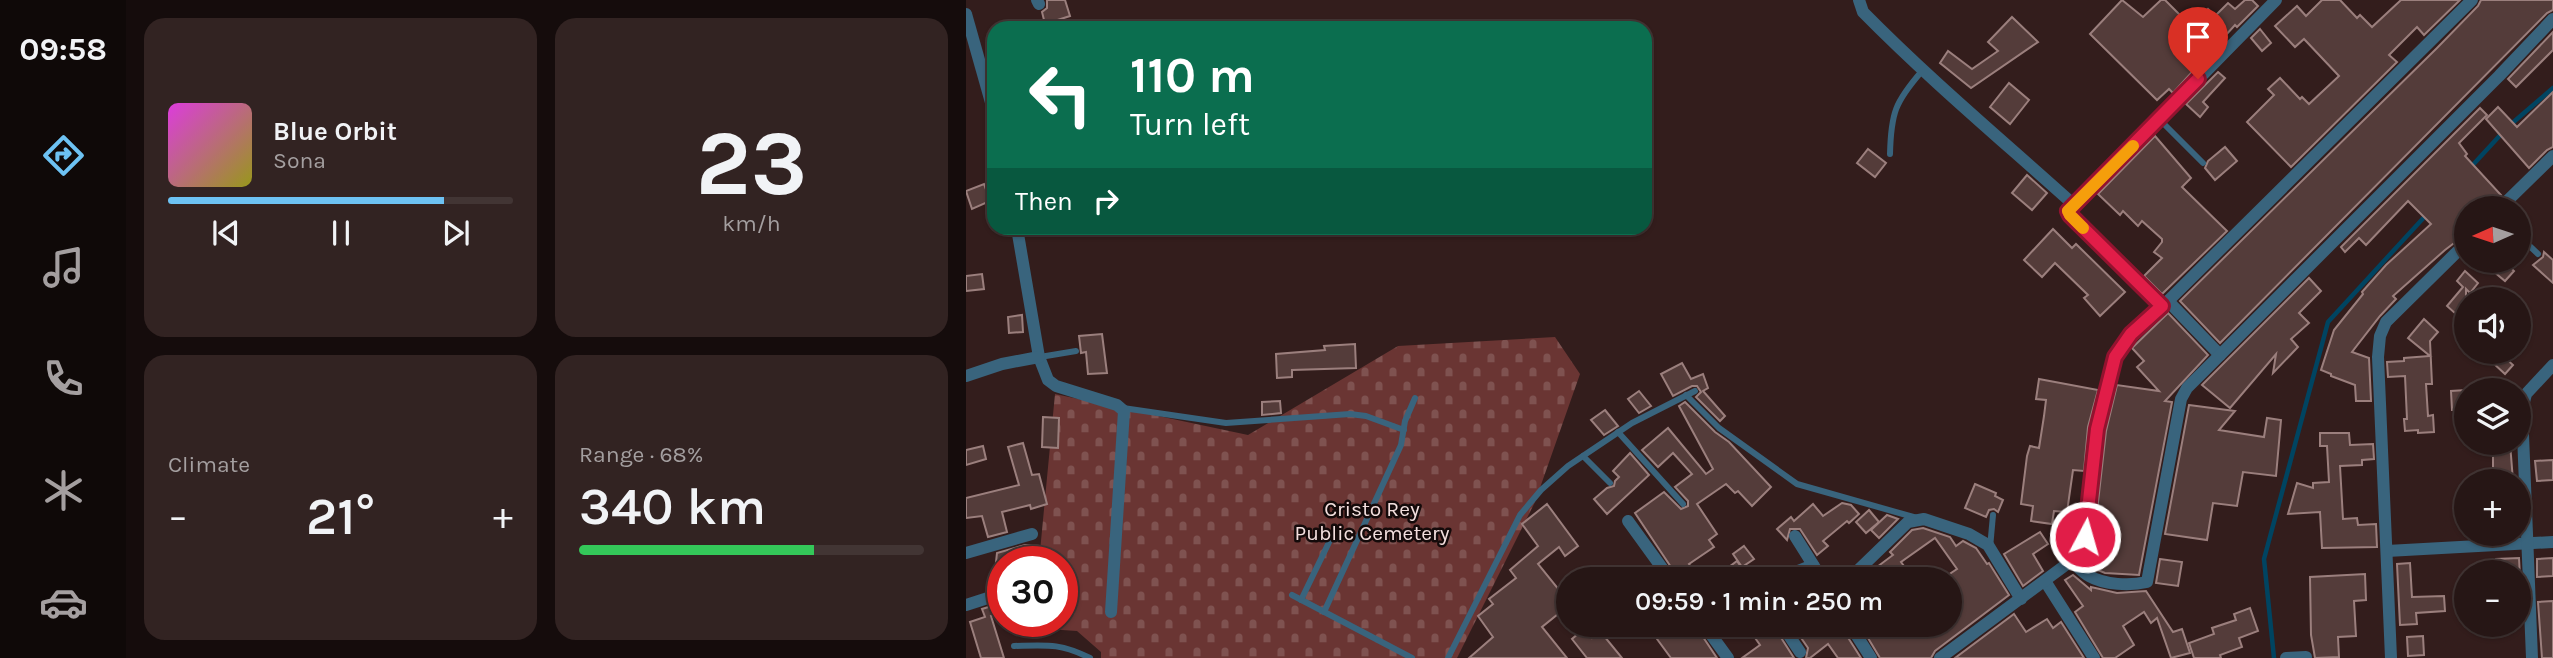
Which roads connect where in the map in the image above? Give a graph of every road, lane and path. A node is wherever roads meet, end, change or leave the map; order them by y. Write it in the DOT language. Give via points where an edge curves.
graph roads {
  1 [pos="1859,0"];
  2 [pos="2276,0"];
  3 [pos="2472,0"];
  4 [pos="966,14"];
  5 [pos="2553,19"];
  6 [pos="969,37"];
  7 [pos="1922,71"];
  8 [pos="987,92"];
  9 [pos="2159,119"];
  10 [pos="1890,154"];
  11 [pos="2553,156"];
  12 [pos="2203,163"];
  13 [pos="2512,196"];
  14 [pos="2074,205"];
  15 [pos="1018,235"];
  16 [pos="2531,247"];
  17 [pos="2539,254"];
  18 [pos="2454,255"];
  19 [pos="2165,303"];
  20 [pos="1076,351"];
  21 [pos="2220,355"];
  22 [pos="1039,357"];
  23 [pos="2553,365"];
  24 [pos="966,376"];
  25 [pos="1695,391"];
  26 [pos="1686,395"];
  27 [pos="1415,398"];
  28 [pos="1122,408"];
  29 [pos="1404,430"];
  30 [pos="1618,432"];
  31 [pos="1583,456"];
  32 [pos="2524,469"];
  33 [pos="1610,483"];
  34 [pos="1684,504"];
  35 [pos="1993,515"];
  36 [pos="1918,518"];
  37 [pos="1628,521"];
  38 [pos="1334,532"];
  39 [pos="1032,534"];
  40 [pos="1795,536"];
  41 [pos="2553,541"];
  42 [pos="2531,543"];
  43 [pos="2474,546"];
  44 [pos="2527,546"];
  45 [pos="1990,548"];
  46 [pos="2386,551"];
  47 [pos="966,553"];
  48 [pos="2071,561"];
  49 [pos="1813,565"];
  50 [pos="1661,567"];
  51 [pos="1808,567"];
  52 [pos="1861,567"];
  53 [pos="2045,581"];
  54 [pos="1292,595"];
  55 [pos="987,598"];
  56 [pos="2021,599"];
  57 [pos="1301,600"];
  58 [pos="966,605"];
  59 [pos="1111,612"];
  60 [pos="1324,612"];
  61 [pos="1713,637"];
  62 [pos="1790,637"];
  63 [pos="1858,637"];
  64 [pos="1014,646"];
  65 [pos="1800,652"];
  66 [pos="2292,657"];
  67 [pos="2306,657"];
  68 [pos="1090,658"];
  69 [pos="1412,658"];
  70 [pos="1448,658"];
  71 [pos="1728,658"];
  72 [pos="1871,658"];
  73 [pos="1940,658"];
  74 [pos="2094,658"];
  75 [pos="2286,658"];
  76 [pos="2391,658"];
  77 [pos="2532,658"];
  1 -- 7 [label="street" via="1863,12"];
  2 -- 9 [label="street"];
  3 -- 19 [label="street"];
  4 -- 6 [label="street"];
  5 -- 21 [label="street"];
  6 -- 8 [label="street"];
  7 -- 10 [label="lane" via="1896,106"];
  7 -- 14 [label="street"];
  9 -- 12 [label="lane"];
  9 -- 14 [label="street"];
  11 -- 13 [label="street"];
  14 -- 19 [label="street" via="2070,215"];
  15 -- 22 [label="street"];
  16 -- 17 [label="lane"];
  18 -- 46 [label="street" via="2386,323 2380,336"];
  19 -- 21 [label="street"];
  19 -- 48 [label="street" via="2131,334 2115,357 2097,429 2085,537"];
  20 -- 22 [label="lane"];
  21 -- 48 [label="street" via="2181,399 2147,582 2106,581 2090,576"];
  22 -- 24 [label="street"];
  22 -- 28 [label="street" via="1048,380 1056,386"];
  23 -- 32 [label="street" via="2526,394 2522,410"];
  25 -- 26 [label="lane"];
  26 -- 30 [label="lane"];
  26 -- 36 [label="lane" via="1719,428 1797,484"];
  27 -- 29 [label="lane"];
  28 -- 29 [label="lane" via="1226,423 1350,414"];
  28 -- 59 [label="street"];
  29 -- 60 [label="lane"];
  30 -- 31 [label="lane"];
  30 -- 34 [label="lane"];
  31 -- 33 [label="lane"];
  31 -- 70 [label="lane" via="1541,490 1520,515"];
  35 -- 45 [label="lane"];
  36 -- 45 [label="street" via="1969,534"];
  36 -- 52 [label="street" via="1908,522"];
  37 -- 50 [label="street"];
  38 -- 57 [label="lane"];
  39 -- 47 [label="street"];
  40 -- 49 [label="street"];
  41 -- 42 [label="street"];
  43 -- 46 [label="street"];
  44 -- 77 [label="street"];
  45 -- 56 [label="street"];
  46 -- 76 [label="street"];
  48 -- 53 [label="street"];
  49 -- 51 [label="street"];
  53 -- 56 [label="street"];
  53 -- 74 [label="street"];
  54 -- 57 [label="lane"];
  55 -- 58 [label="street"];
  56 -- 73 [label="street"];
  57 -- 60 [label="lane"];
  60 -- 69 [label="lane"];
  61 -- 71 [label="street"];
  62 -- 65 [label="street"];
  63 -- 72 [label="street"];
  64 -- 68 [label="lane" via="1054,645"];
  66 -- 67 [label="street"];
  66 -- 75 [label="street"];
}
